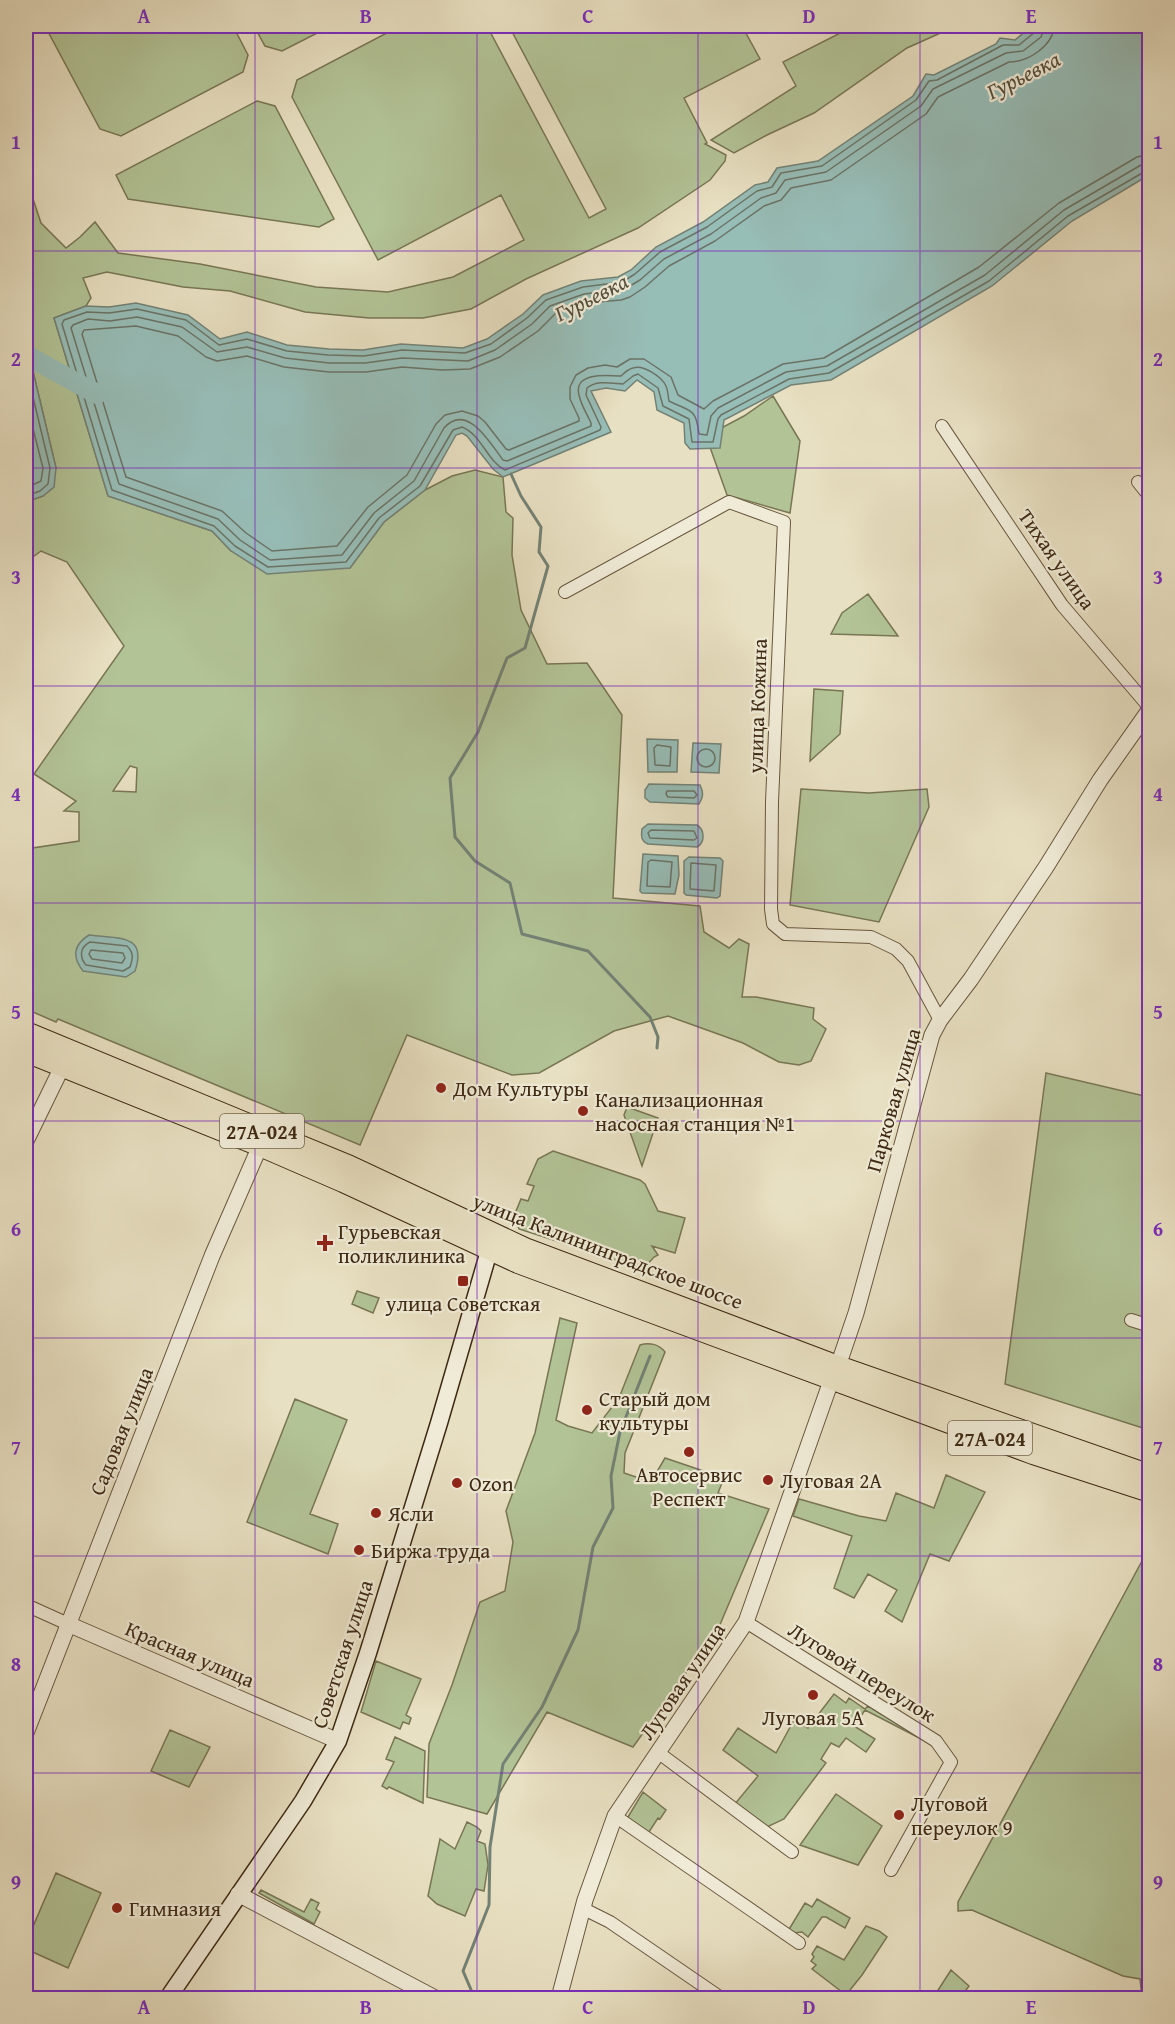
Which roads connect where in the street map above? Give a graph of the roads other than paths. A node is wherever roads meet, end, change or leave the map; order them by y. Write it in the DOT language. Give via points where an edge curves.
graph roads {
  1 [pos="942,426"];
  2 [pos="1138,482"];
  3 [pos="1149,497"];
  4 [pos="565,592"];
  5 [pos="1149,708"];
  6 [pos="940,1020"];
  7 [pos="26,1032"];
  8 [pos="26,1052"];
  9 [pos="62,1068"];
  10 [pos="28,1132"];
  11 [pos="260,1146"];
  12 [pos="492,1243"];
  13 [pos="1131,1320"];
  14 [pos="1149,1326"];
  15 [pos="835,1373"];
  16 [pos="1149,1475"];
  17 [pos="1149,1492"];
  18 [pos="26,1605"];
  19 [pos="746,1622"];
  20 [pos="68,1624"];
  21 [pos="26,1733"];
  22 [pos="338,1741"];
  23 [pos="658,1753"];
  24 [pos="615,1816"];
  25 [pos="792,1852"];
  26 [pos="891,1870"];
  27 [pos="238,1894"];
  28 [pos="584,1909"];
  29 [pos="799,1943"];
  30 [pos="168,1998"];
  31 [pos="435,1998"];
  32 [pos="559,1998"];
  33 [pos="721,1998"];
  1 -- 5 [label="street, Тихая улица" via="1062,605"];
  2 -- 3 [label="street"];
  4 -- 6 [label="street, улица Кожина" via="729,502 784,522 772,802 773,924 785,934 871,937 896,949 909,961"];
  5 -- 6 [label="street, Парковая улица"];
  6 -- 15 [label="street, Парковая улица" via="932,1035 856,1313"];
  7 -- 12 [label="main road, улица Калининградское шоссе / 27А-024" via="350,1166"];
  8 -- 9 [label="main road, 27А-024"];
  9 -- 10 [label="street"];
  9 -- 11 [label="main road, 27А-024"];
  11 -- 12 [label="main road, 27А-024"];
  11 -- 20 [label="street, Садовая улица" via="212,1256"];
  12 -- 15 [label="main road, улица Калининградское шоссе / 27А-024" via="518,1263"];
  12 -- 22 [label="main road, Советская улица"];
  13 -- 14 [label="street"];
  15 -- 16 [label="main road, улица Калининградское шоссе / 27А-024"];
  15 -- 17 [label="main road, улица Калининградское шоссе / 27А-024" via="1033,1454"];
  15 -- 19 [label="street, Луговая улица"];
  18 -- 20 [label="street, Красная улица"];
  19 -- 23 [label="street, Луговая улица"];
  19 -- 26 [label="street, Луговой переулок" via="936,1741 951,1762"];
  20 -- 21 [label="street, Садовая улица"];
  20 -- 22 [label="street, Красная улица"];
  22 -- 27 [label="main road, Советская улица" via="303,1801"];
  23 -- 24 [label="street, Луговая улица"];
  23 -- 25 [label="street"];
  24 -- 28 [label="street, Луговая улица"];
  24 -- 29 [label="street"];
  27 -- 30 [label="main road, Советская улица"];
  27 -- 31 [label="street"];
  28 -- 32 [label="street, Луговая улица"];
  28 -- 33 [label="street" via="610,1922"];
}
